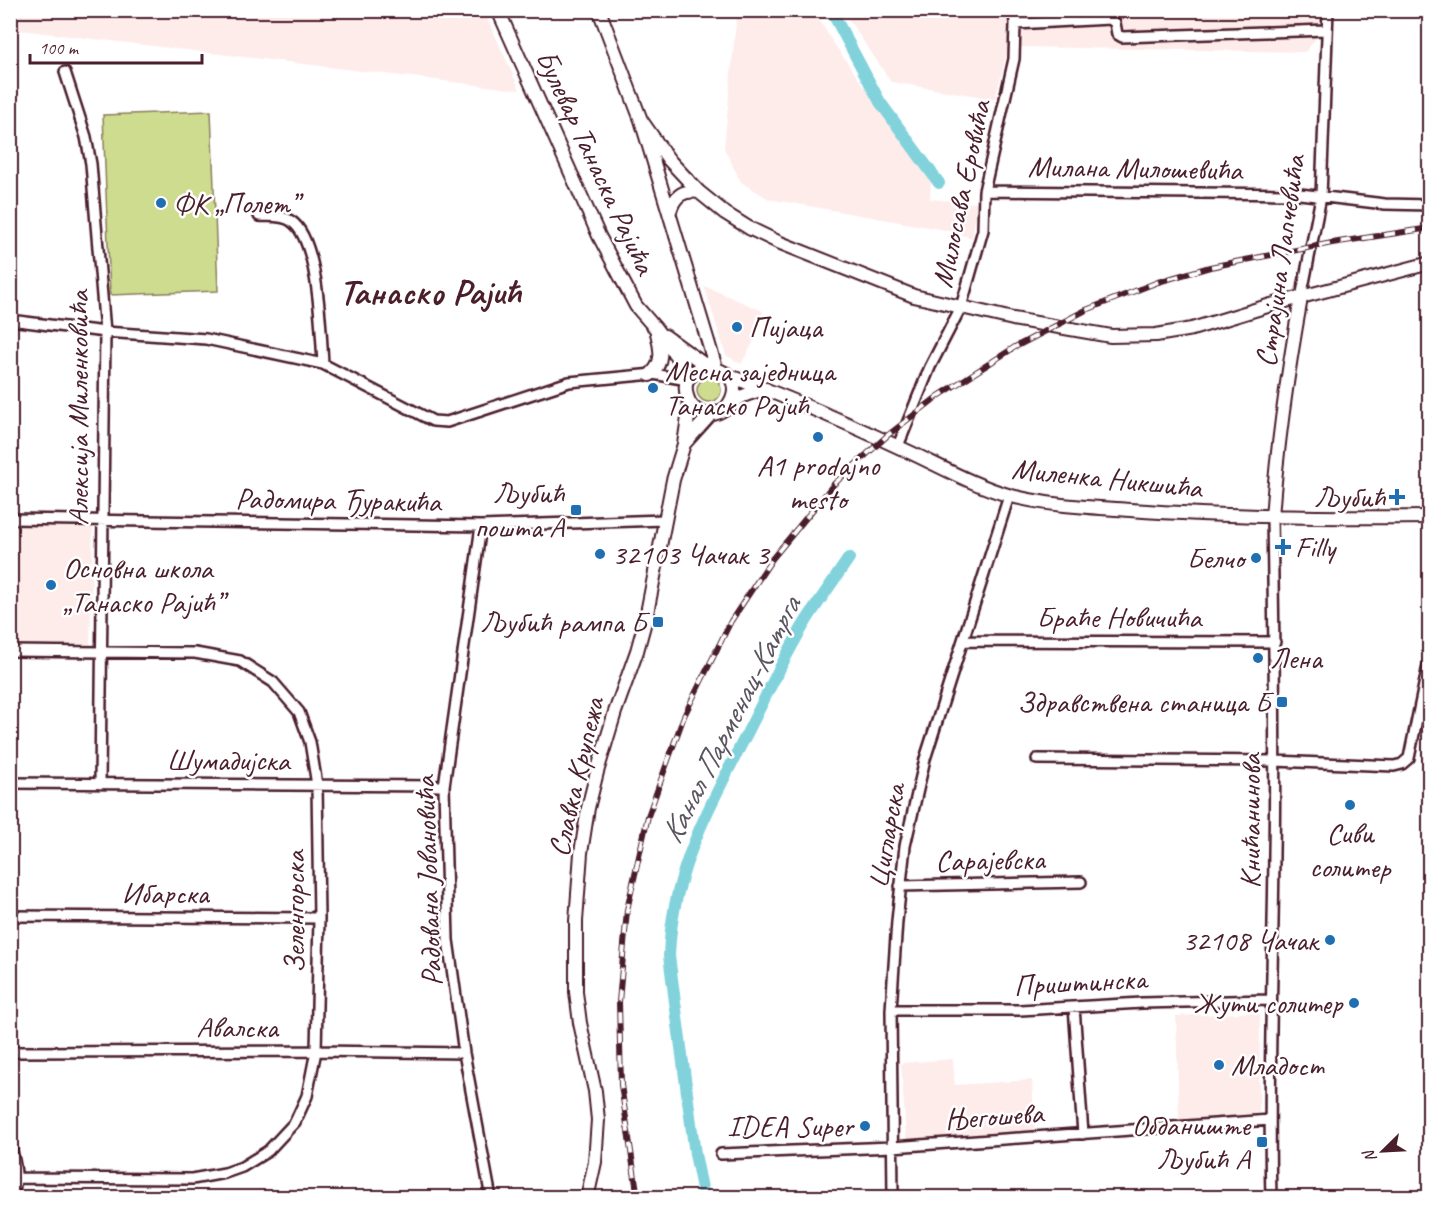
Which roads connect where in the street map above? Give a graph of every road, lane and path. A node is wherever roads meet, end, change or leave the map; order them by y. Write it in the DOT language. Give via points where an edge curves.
graph roads {
  1 [pos="498,10"];
  2 [pos="599,10"];
  3 [pos="1014,10"];
  4 [pos="1328,10"];
  5 [pos="1015,24"];
  6 [pos="1326,30"];
  7 [pos="65,72"];
  8 [pos="641,120"];
  9 [pos="984,191"];
  10 [pos="699,192"];
  11 [pos="1321,197"];
  12 [pos="1430,205"];
  13 [pos="670,211"];
  14 [pos="259,216"];
  15 [pos="1429,264"];
  16 [pos="1301,298"];
  17 [pos="961,307"];
  18 [pos="10,320"];
  19 [pos="656,329"];
  20 [pos="105,332"];
  21 [pos="323,364"];
  22 [pos="712,367"];
  23 [pos="650,375"];
  24 [pos="729,376"];
  25 [pos="689,378"];
  26 [pos="765,389"];
  27 [pos="690,404"];
  28 [pos="727,407"];
  29 [pos="711,414"];
  30 [pos="684,444"];
  31 [pos="898,446"];
  32 [pos="1009,496"];
  33 [pos="1430,517"];
  34 [pos="1272,518"];
  35 [pos="10,519"];
  36 [pos="665,520"];
  37 [pos="102,521"];
  38 [pos="481,526"];
  39 [pos="963,641"];
  40 [pos="1275,642"];
  41 [pos="10,651"];
  42 [pos="101,652"];
  43 [pos="1430,656"];
  44 [pos="1037,759"];
  45 [pos="1275,761"];
  46 [pos="10,783"];
  47 [pos="100,784"];
  48 [pos="317,784"];
  49 [pos="444,786"];
  50 [pos="1081,882"];
  51 [pos="900,886"];
  52 [pos="10,916"];
  53 [pos="319,918"];
  54 [pos="1270,1000"];
  55 [pos="1074,1007"];
  56 [pos="891,1010"];
  57 [pos="316,1051"];
  58 [pos="10,1052"];
  59 [pos="464,1053"];
  60 [pos="1270,1120"];
  61 [pos="1083,1134"];
  62 [pos="10,1142"];
  63 [pos="892,1147"];
  64 [pos="721,1154"];
  65 [pos="16,1178"];
  66 [pos="10,1196"];
  67 [pos="491,1197"];
  68 [pos="587,1197"];
  69 [pos="893,1197"];
  70 [pos="1271,1197"];
  1 -- 19 [label="main road, Булевар Танаска Рајића" via="599,236 636,306"];
  2 -- 8 [label="main road"];
  3 -- 5 [label="street, Милосава Еровића"];
  4 -- 6 [label="street, Страјина Лапчевића"];
  5 -- 6 [label="street" via="1110,20 1122,38"];
  5 -- 9 [label="street, Милосава Еровића" via="1014,59"];
  6 -- 11 [label="street, Страјина Лапчевића"];
  7 -- 20 [label="street, Алексија Миленковића" via="91,164"];
  8 -- 10 [label="main road" via="669,160"];
  8 -- 13 [label="main road"];
  9 -- 11 [label="street, Милана Милошевића"];
  9 -- 17 [label="street, Милосава Еровића" via="983,230"];
  10 -- 13 [label="main road" via="679,195"];
  10 -- 17 [label="main road" via="725,213 778,242 883,285"];
  11 -- 12 [label="street, Милана Милошевића"];
  11 -- 16 [label="street, Страјина Лапчевића"];
  13 -- 22 [label="main road"];
  14 -- 21 [label="street" via="286,218 297,225 303,236 320,305"];
  15 -- 16 [label="main road"];
  16 -- 17 [label="main road" via="1192,329 1156,335 1111,336"];
  16 -- 34 [label="main road, Страјина Лапчевића"];
  17 -- 31 [label="street, Милосава Еровића" via="930,368"];
  18 -- 20 [label="street"];
  19 -- 22 [label="main road"];
  19 -- 23 [label="main road" via="660,365"];
  19 -- 25 [label="main road"];
  20 -- 21 [label="street" via="206,339"];
  20 -- 37 [label="street, Алексија Миленковића"];
  21 -- 23 [label="street" via="440,422 569,382"];
  22 -- 24 [label="main road"];
  22 -- 25 [label="main road" via="701,368"];
  23 -- 25 [label="street"];
  24 -- 26 [label="main road, Миленка Никшића"];
  24 -- 28 [label="main road" via="734,389"];
  25 -- 27 [label="main road" via="686,392"];
  26 -- 28 [label="main road" via="747,394"];
  26 -- 31 [label="main road, Миленка Никшића"];
  27 -- 29 [label="main road"];
  27 -- 30 [label="main road, Славка Крупежа"];
  28 -- 29 [label="main road"];
  29 -- 30 [label="main road"];
  30 -- 36 [label="main road, Славка Крупежа"];
  31 -- 32 [label="main road, Миленка Никшића"];
  32 -- 34 [label="main road, Миленка Никшића" via="1116,509"];
  32 -- 39 [label="street, Цигларска"];
  33 -- 34 [label="main road, Миленка Никшића"];
  34 -- 40 [label="street, Книћанинова"];
  35 -- 37 [label="street, Радомира Ђуракића"];
  36 -- 38 [label="street, Радомира Ђуракића"];
  36 -- 68 [label="main road, Славка Крупежа" via="646,618 597,772 581,853 576,992 598,1120"];
  37 -- 38 [label="street, Радомира Ђуракића"];
  37 -- 42 [label="street, Алексија Миленковића"];
  38 -- 49 [label="street, Радована Јовановића"];
  39 -- 40 [label="street, Браће Новичића"];
  39 -- 51 [label="street, Цигларска" via="925,759"];
  40 -- 45 [label="street, Книћанинова"];
  41 -- 42 [label="street, Зеленгорска"];
  42 -- 47 [label="street, Алексија Миленковића"];
  42 -- 48 [label="street, Зеленгорска" via="195,653 240,661 254,669 273,682 299,712 310,742"];
  43 -- 45 [label="street" via="1409,758 1402,764"];
  44 -- 45 [label="street"];
  45 -- 54 [label="street, Книћанинова"];
  46 -- 47 [label="street, Шумадијска"];
  47 -- 48 [label="street, Шумадијска"];
  48 -- 49 [label="street, Шумадијска"];
  48 -- 53 [label="street, Зеленгорска"];
  49 -- 59 [label="street, Радована Јовановића" via="448,940"];
  50 -- 51 [label="street, Сарајевска"];
  51 -- 56 [label="street, Цигларска"];
  52 -- 53 [label="street, Ибарска"];
  53 -- 57 [label="street, Зеленгорска"];
  54 -- 55 [label="street, Приштинска"];
  54 -- 60 [label="street, Книћанинова"];
  55 -- 56 [label="street, Приштинска"];
  55 -- 61 [label="street"];
  56 -- 63 [label="street, Цигларска"];
  57 -- 58 [label="street, Авалска"];
  57 -- 59 [label="street, Авалска"];
  57 -- 65 [label="street, Зеленгорска" via="307,1096 296,1122 268,1151 242,1167 192,1179"];
  59 -- 67 [label="street, Радована Јовановића"];
  60 -- 61 [label="street, Његошева"];
  60 -- 70 [label="street, Книћанинова"];
  61 -- 63 [label="street, Његошева"];
  62 -- 65 [label="street"];
  63 -- 64 [label="street, Његошева"];
  63 -- 69 [label="street, Цигларска"];
  65 -- 66 [label="street"];
}
